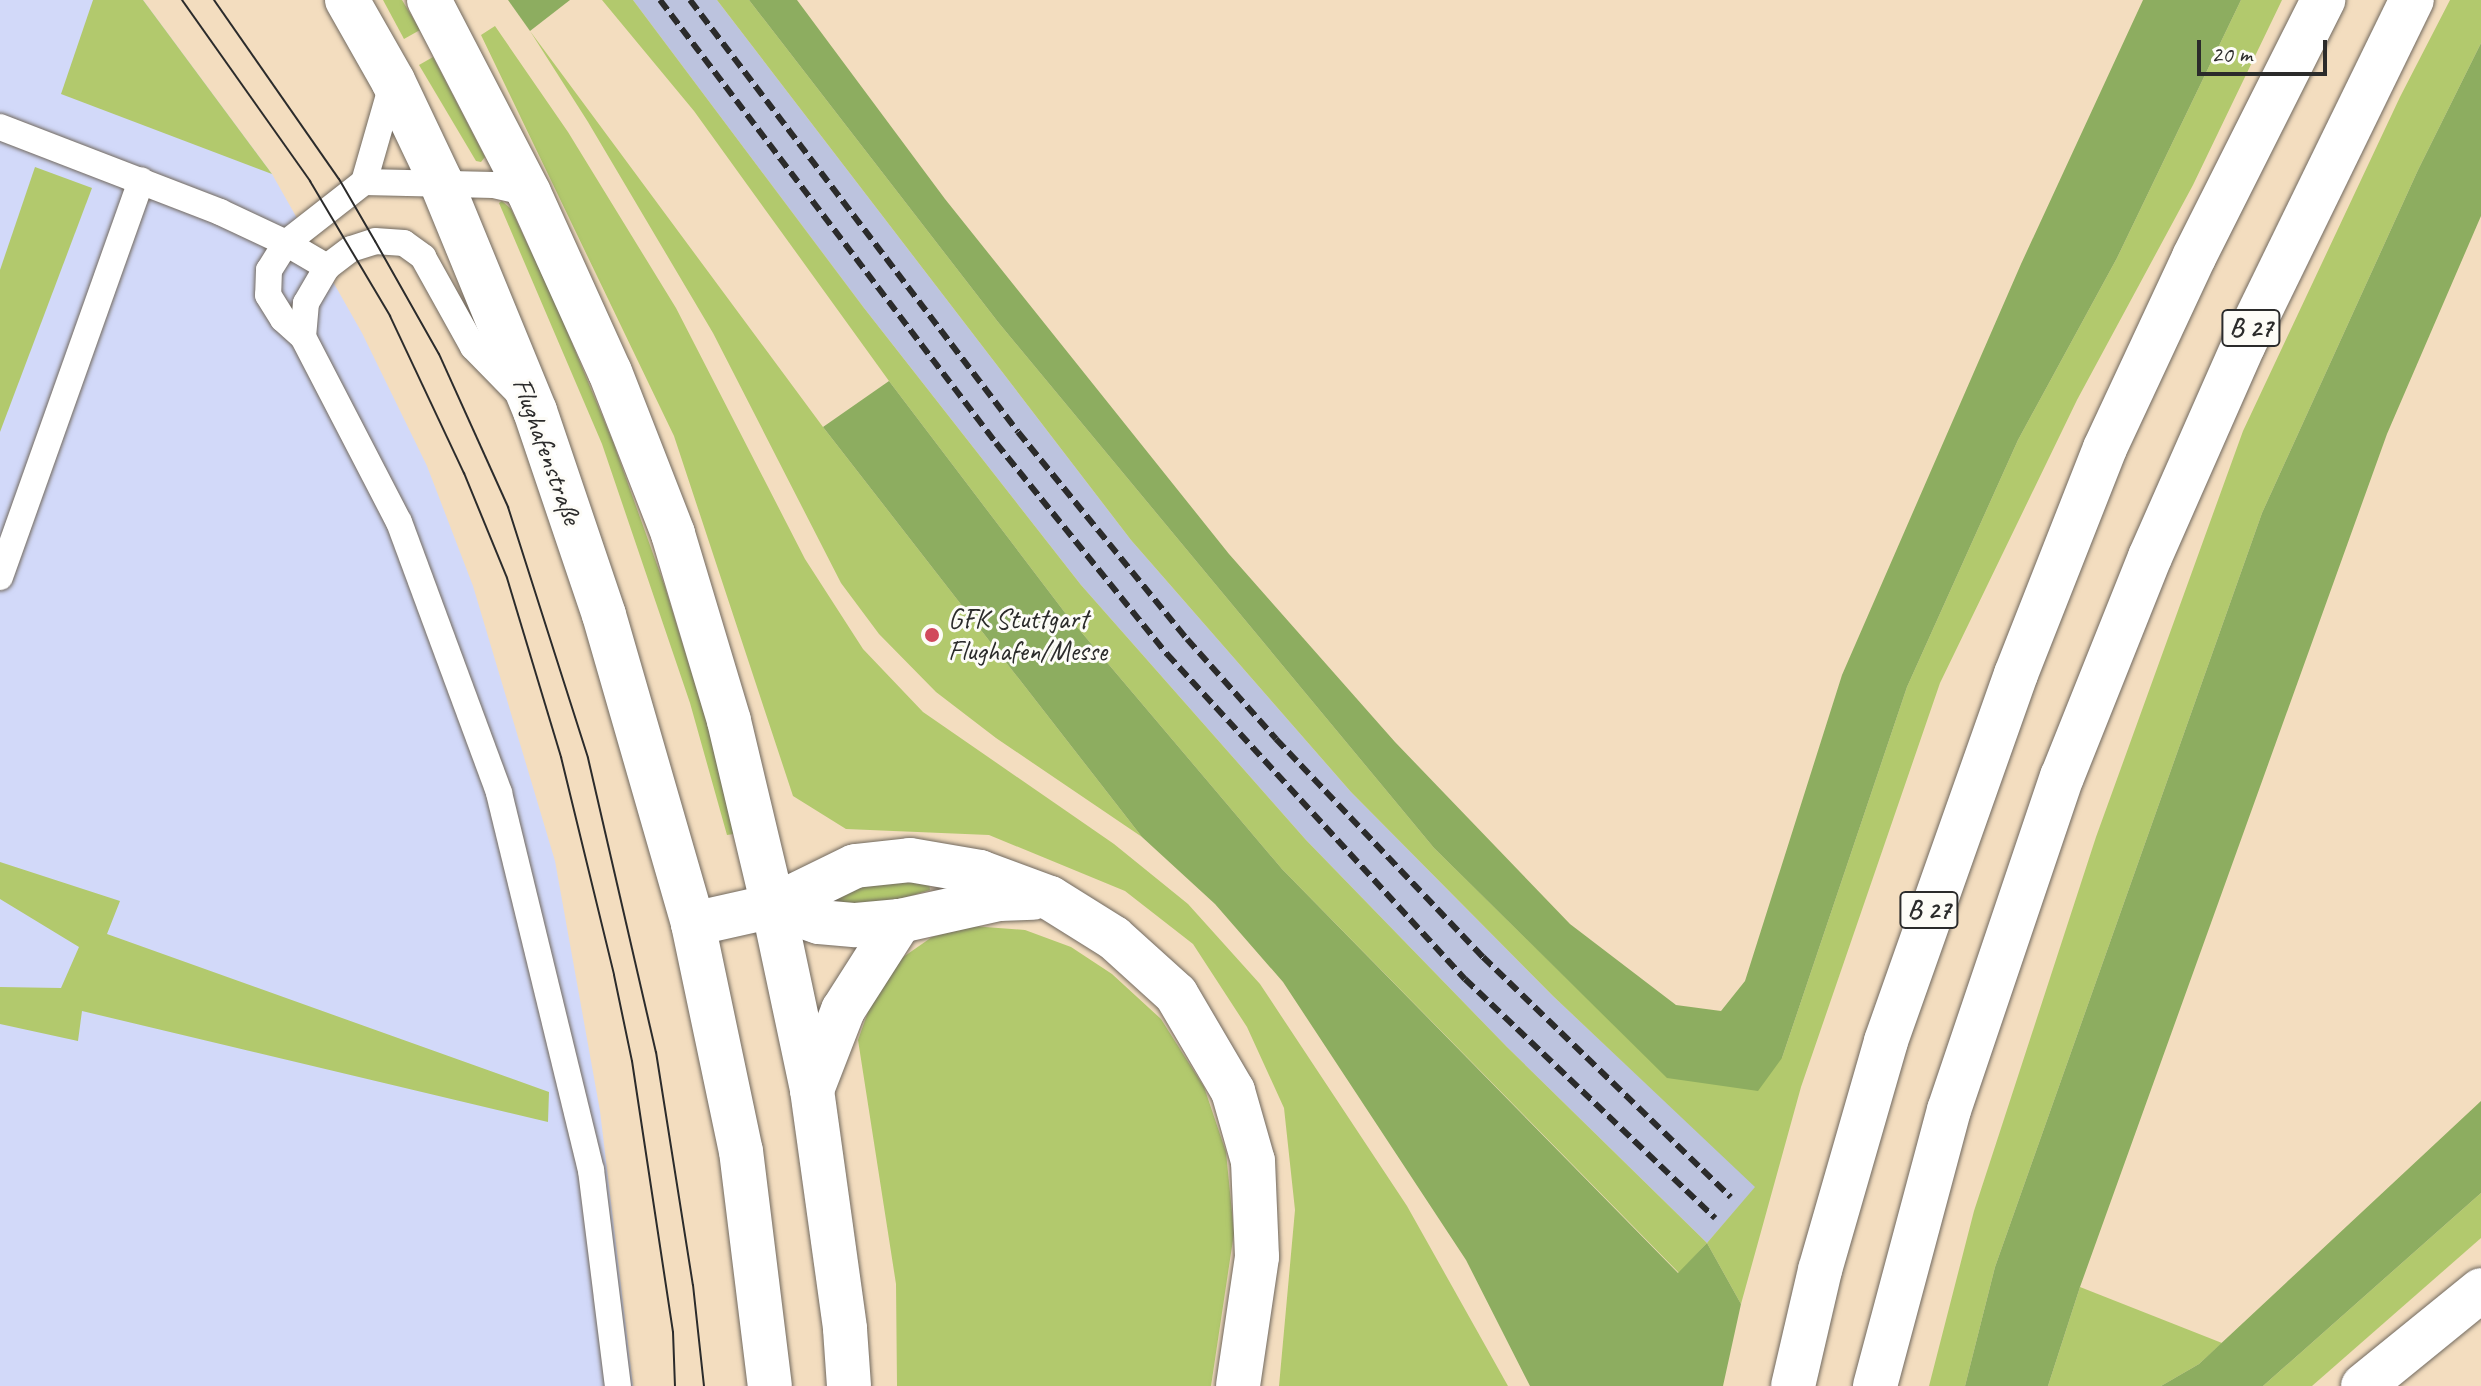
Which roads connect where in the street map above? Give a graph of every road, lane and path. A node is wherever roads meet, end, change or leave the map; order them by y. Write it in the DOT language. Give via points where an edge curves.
graph roads {
  1 [pos="347,0"];
  2 [pos="429,0"];
  3 [pos="2323,0"];
  4 [pos="2412,0"];
  5 [pos="393,81"];
  6 [pos="0,127"];
  7 [pos="141,180"];
  8 [pos="364,182"];
  9 [pos="441,182"];
  10 [pos="529,193"];
  11 [pos="286,243"];
  12 [pos="327,267"];
  13 [pos="303,337"];
  14 [pos="535,411"];
  15 [pos="0,577"];
  16 [pos="1050,898"];
  17 [pos="773,906"];
  18 [pos="900,921"];
  19 [pos="693,924"];
  20 [pos="812,1090"];
  21 [pos="2481,1290"];
  22 [pos="618,1386"];
  23 [pos="770,1386"];
  24 [pos="849,1386"];
  25 [pos="1238,1386"];
  26 [pos="1793,1386"];
  27 [pos="1875,1386"];
  28 [pos="2363,1386"];
  1 -- 5 [label="main road, Flughafenstraße"];
  2 -- 10 [label="main road"];
  3 -- 26 [label="main road, B 27" via="2105,448 2010,687 1886,1041 1820,1270"];
  4 -- 27 [label="main road, B 27" via="2243,346 2150,557 2062,777 1949,1110"];
  5 -- 8 [label="lane"];
  5 -- 9 [label="main road, Flughafenstraße"];
  6 -- 7 [label="lane"];
  7 -- 11 [label="lane"];
  7 -- 15 [label="lane"];
  8 -- 9 [label="lane"];
  8 -- 11 [label="lane"];
  9 -- 10 [label="lane"];
  9 -- 14 [label="main road, Flughafenstraße"];
  10 -- 17 [label="main road" via="610,372 673,534 729,721"];
  11 -- 12 [label="lane"];
  11 -- 13 [label="lane" via="269,270 268,295"];
  12 -- 13 [label="lane" via="306,303"];
  12 -- 14 [label="lane" via="351,249 375,241 404,243 423,257 473,347"];
  13 -- 22 [label="lane" via="399,522 499,793 591,1170"];
  14 -- 19 [label="main road, Flughafenstraße" via="604,615"];
  16 -- 17 [label="main road" via="980,872 910,860 855,866"];
  16 -- 18 [label="main road" via="999,899"];
  16 -- 25 [label="main road" via="1114,938 1176,994 1233,1091 1253,1161 1257,1257"];
  17 -- 18 [label="main road" via="819,922"];
  17 -- 19 [label="main road"];
  17 -- 20 [label="main road"];
  18 -- 20 [label="main road" via="843,1010"];
  19 -- 23 [label="main road, Flughafenstraße" via="741,1151"];
  20 -- 24 [label="main road"];
  21 -- 28 [label="main road"];
}
